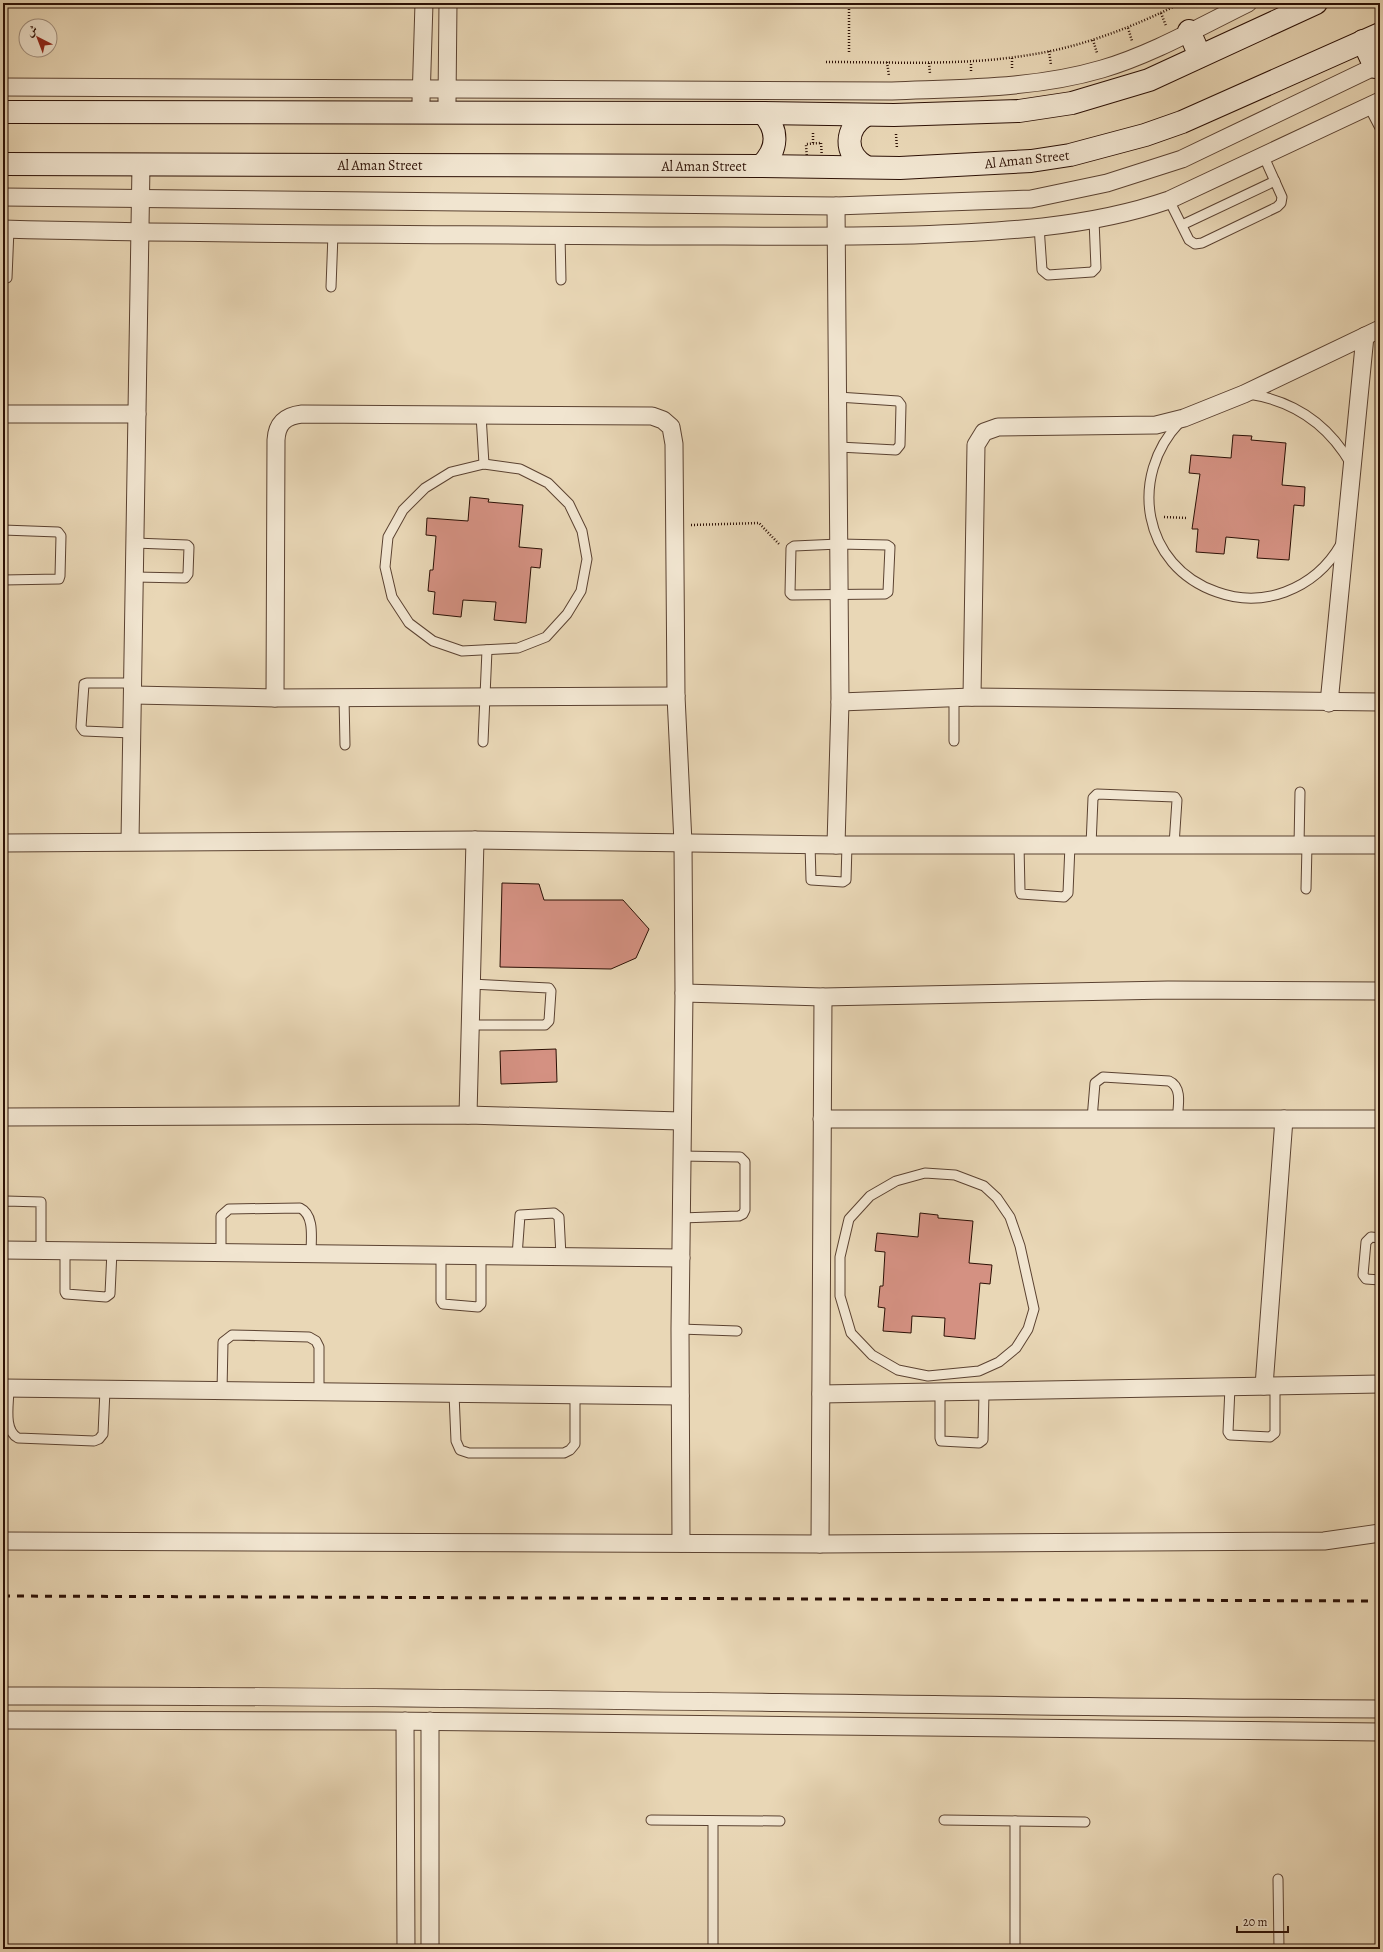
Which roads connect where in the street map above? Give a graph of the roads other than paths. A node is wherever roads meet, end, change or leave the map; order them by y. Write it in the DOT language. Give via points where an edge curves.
graph roads {
  1 [pos="424,3"];
  2 [pos="448,3"];
  3 [pos="1248,3"];
  4 [pos="1316,3"];
  5 [pos="1229,8"];
  6 [pos="1189,31"];
  7 [pos="1372,37"];
  8 [pos="1200,56"];
  9 [pos="1378,65"];
  10 [pos="3,87"];
  11 [pos="422,90"];
  12 [pos="447,90"];
  13 [pos="1374,104"];
  14 [pos="3,112"];
  15 [pos="420,113"];
  16 [pos="447,113"];
  17 [pos="763,113"];
  18 [pos="866,115"];
  19 [pos="1380,128"];
  20 [pos="1264,157"];
  21 [pos="3,164"];
  22 [pos="142,165"];
  23 [pos="762,166"];
  24 [pos="866,168"];
  25 [pos="1275,181"];
  26 [pos="3,197"];
  27 [pos="141,197"];
  28 [pos="1169,200"];
  29 [pos="836,206"];
  30 [pos="1094,220"];
  31 [pos="1182,225"];
  32 [pos="1039,226"];
  33 [pos="6,229"];
  34 [pos="140,233"];
  35 [pos="333,234"];
  36 [pos="560,235"];
  37 [pos="837,237"];
  38 [pos="7,278"];
  39 [pos="561,280"];
  40 [pos="331,287"];
  41 [pos="1373,332"];
  42 [pos="1244,394"];
  43 [pos="838,397"];
  44 [pos="3,414"];
  45 [pos="137,414"];
  46 [pos="481,415"];
  47 [pos="1184,418"];
  48 [pos="838,447"];
  49 [pos="484,464"];
  50 [pos="1352,467"];
  51 [pos="3,530"];
  52 [pos="1346,536"];
  53 [pos="135,543"];
  54 [pos="839,544"];
  55 [pos="135,577"];
  56 [pos="3,580"];
  57 [pos="840,594"];
  58 [pos="487,650"];
  59 [pos="133,689"];
  60 [pos="676,696"];
  61 [pos="972,697"];
  62 [pos="276,698"];
  63 [pos="344,698"];
  64 [pos="484,698"];
  65 [pos="954,698"];
  66 [pos="840,702"];
  67 [pos="1380,702"];
  68 [pos="1329,703"];
  69 [pos="132,733"];
  70 [pos="954,741"];
  71 [pos="483,742"];
  72 [pos="345,745"];
  73 [pos="1300,792"];
  74 [pos="475,840"];
  75 [pos="130,842"];
  76 [pos="3,843"];
  77 [pos="683,843"];
  78 [pos="810,844"];
  79 [pos="842,845"];
  80 [pos="1019,845"];
  81 [pos="1070,845"];
  82 [pos="1091,845"];
  83 [pos="1174,845"];
  84 [pos="1303,845"];
  85 [pos="1380,845"];
  86 [pos="1306,889"];
  87 [pos="471,984"];
  88 [pos="1380,991"];
  89 [pos="684,993"];
  90 [pos="823,997"];
  91 [pos="470,1025"];
  92 [pos="468,1115"];
  93 [pos="3,1117"];
  94 [pos="1380,1119"];
  95 [pos="822,1120"];
  96 [pos="1092,1120"];
  97 [pos="1178,1120"];
  98 [pos="1284,1120"];
  99 [pos="681,1121"];
  100 [pos="681,1156"];
  101 [pos="3,1203"];
  102 [pos="680,1218"];
  103 [pos="1380,1238"];
  104 [pos="3,1250"];
  105 [pos="41,1250"];
  106 [pos="65,1251"];
  107 [pos="112,1251"];
  108 [pos="221,1252"];
  109 [pos="311,1253"];
  110 [pos="441,1255"];
  111 [pos="482,1255"];
  112 [pos="517,1256"];
  113 [pos="561,1256"];
  114 [pos="681,1258"];
  115 [pos="821,1274"];
  116 [pos="840,1274"];
  117 [pos="1380,1280"];
  118 [pos="680,1329"];
  119 [pos="737,1331"];
  120 [pos="958,1373"];
  121 [pos="1380,1384"];
  122 [pos="1269,1386"];
  123 [pos="1230,1387"];
  124 [pos="6,1388"];
  125 [pos="105,1390"];
  126 [pos="222,1391"];
  127 [pos="319,1392"];
  128 [pos="949,1392"];
  129 [pos="984,1392"];
  130 [pos="454,1394"];
  131 [pos="821,1394"];
  132 [pos="575,1395"];
  133 [pos="680,1396"];
  134 [pos="1380,1533"];
  135 [pos="3,1541"];
  136 [pos="681,1544"];
  137 [pos="820,1544"];
  138 [pos="3,1696"];
  139 [pos="387,1696"];
  140 [pos="1380,1709"];
  141 [pos="3,1720"];
  142 [pos="387,1720"];
  143 [pos="405,1721"];
  144 [pos="430,1721"];
  145 [pos="1380,1732"];
  146 [pos="651,1820"];
  147 [pos="944,1820"];
  148 [pos="713,1821"];
  149 [pos="780,1821"];
  150 [pos="1015,1821"];
  151 [pos="1085,1822"];
  152 [pos="1278,1879"];
  153 [pos="406,1949"];
  154 [pos="430,1949"];
  155 [pos="713,1949"];
  156 [pos="1014,1949"];
  157 [pos="1279,1949"];
  1 -- 11 [label="street"];
  2 -- 12 [label="street"];
  3 -- 5 [label="street"];
  4 -- 8 [label="street"];
  5 -- 6 [label="street"];
  6 -- 8 [label="street"];
  6 -- 12 [label="street" via="1102,69 1012,86 892,91"];
  7 -- 9 [label="street"];
  7 -- 24 [label="street, Al Aman Street" via="1182,122 1108,146 1031,161"];
  8 -- 18 [label="street" via="1150,80 1124,89 1046,107 1019,111"];
  9 -- 29 [label="street" via="1182,159 1108,183 1031,199"];
  10 -- 11 [label="street"];
  11 -- 12 [label="street"];
  11 -- 15 [label="street"];
  12 -- 16 [label="street"];
  13 -- 19 [label="lane"];
  13 -- 20 [label="street"];
  14 -- 15 [label="street"];
  15 -- 16 [label="street"];
  16 -- 17 [label="street"];
  17 -- 18 [label="street"];
  17 -- 23 [label="street" via="772,126 775,141 771,155"];
  18 -- 24 [label="street" via="854,125 849,140 851,154"];
  20 -- 25 [label="lane"];
  20 -- 28 [label="street"];
  21 -- 22 [label="street, Al Aman Street"];
  22 -- 23 [label="street, Al Aman Street"];
  22 -- 27 [label="street"];
  23 -- 24 [label="street, Al Aman Street"];
  25 -- 31 [label="lane"];
  25 -- 31 [label="lane" via="1282,197 1277,207 1202,244 1195,244 1189,240"];
  26 -- 27 [label="street"];
  27 -- 29 [label="street"];
  27 -- 34 [label="street"];
  28 -- 30 [label="street" via="1135,212"];
  28 -- 31 [label="lane"];
  29 -- 37 [label="street"];
  30 -- 32 [label="street"];
  30 -- 32 [label="lane" via="1096,268 1092,272 1045,273 1042,270"];
  32 -- 37 [label="street" via="972,233"];
  33 -- 34 [label="street"];
  33 -- 38 [label="lane"];
  34 -- 35 [label="street"];
  34 -- 45 [label="street"];
  35 -- 36 [label="street"];
  35 -- 40 [label="lane"];
  36 -- 37 [label="street"];
  36 -- 39 [label="lane"];
  37 -- 43 [label="street"];
  41 -- 42 [label="street"];
  41 -- 50 [label="street"];
  42 -- 47 [label="street"];
  42 -- 50 [label="lane" via="1288,404 1308,416 1326,430 1341,447"];
  43 -- 48 [label="street"];
  43 -- 48 [label="lane" via="898,401 901,405 900,445 896,450"];
  44 -- 45 [label="street"];
  45 -- 53 [label="street"];
  46 -- 49 [label="lane"];
  46 -- 60 [label="street" via="652,416 663,420 671,427 674,444"];
  46 -- 62 [label="street" via="302,414 292,415 283,421 277,430 276,440"];
  47 -- 52 [label="lane" via="1158,452 1148,494 1150,516 1157,538 1169,559 1186,576 1206,589 1228,596 1252,599 1275,596 1298,588 1317,574 1334,557"];
  47 -- 61 [label="street" via="1156,425 998,427 984,432 979,438 976,445"];
  48 -- 54 [label="street"];
  49 -- 58 [label="lane" via="451,472 425,488 403,510 388,537 385,567 392,597 409,623 433,641 462,651"];
  49 -- 58 [label="lane" via="520,469 548,483 569,504 582,531 587,559 581,591 568,614 546,637 518,648"];
  50 -- 52 [label="street"];
  51 -- 56 [label="lane" via="58,532 61,536 59,579"];
  52 -- 68 [label="street"];
  53 -- 55 [label="street"];
  53 -- 55 [label="lane" via="187,544 189,547 187,577"];
  54 -- 57 [label="street"];
  54 -- 57 [label="lane" via="887,545 890,550 888,592"];
  54 -- 57 [label="lane" via="791,548 790,593"];
  55 -- 59 [label="street"];
  57 -- 66 [label="street"];
  58 -- 64 [label="lane"];
  59 -- 62 [label="street"];
  59 -- 69 [label="street"];
  59 -- 69 [label="lane" via="84,684 81,727 84,732"];
  60 -- 64 [label="street"];
  60 -- 77 [label="street"];
  61 -- 65 [label="street"];
  61 -- 68 [label="street"];
  62 -- 63 [label="street"];
  63 -- 64 [label="street"];
  63 -- 72 [label="lane"];
  64 -- 71 [label="lane"];
  65 -- 66 [label="street"];
  65 -- 70 [label="lane"];
  66 -- 79 [label="street"];
  67 -- 68 [label="street"];
  69 -- 75 [label="street"];
  73 -- 84 [label="lane"];
  74 -- 75 [label="street"];
  74 -- 77 [label="street"];
  74 -- 87 [label="street"];
  75 -- 76 [label="street"];
  77 -- 78 [label="street"];
  77 -- 89 [label="street"];
  78 -- 79 [label="street"];
  78 -- 79 [label="lane" via="811,880 843,882 846,880"];
  79 -- 80 [label="street"];
  80 -- 81 [label="street"];
  80 -- 81 [label="lane" via="1021,894 1064,896 1068,893"];
  81 -- 82 [label="street"];
  82 -- 83 [label="street"];
  82 -- 83 [label="lane" via="1093,798 1097,794 1175,797 1177,800"];
  83 -- 84 [label="street"];
  84 -- 85 [label="street"];
  84 -- 86 [label="lane"];
  87 -- 91 [label="street"];
  87 -- 91 [label="lane" via="549,988 551,991 549,1021 545,1025"];
  88 -- 90 [label="street" via="1168,990"];
  89 -- 90 [label="street"];
  89 -- 99 [label="street"];
  90 -- 95 [label="street"];
  91 -- 92 [label="street"];
  92 -- 93 [label="street"];
  92 -- 99 [label="street"];
  94 -- 98 [label="street"];
  95 -- 96 [label="street"];
  95 -- 115 [label="street"];
  96 -- 97 [label="street"];
  96 -- 97 [label="lane" via="1095,1083 1103,1077 1169,1081 1175,1084 1178,1090"];
  97 -- 98 [label="street"];
  98 -- 122 [label="street"];
  99 -- 100 [label="street"];
  100 -- 102 [label="street"];
  100 -- 102 [label="lane" via="740,1157 745,1162 745,1210 739,1216"];
  101 -- 105 [label="lane" via="41,1202"];
  102 -- 114 [label="street"];
  103 -- 117 [label="lane" via="1371,1237 1366,1242 1363,1275 1366,1279"];
  104 -- 105 [label="street"];
  105 -- 106 [label="street"];
  106 -- 107 [label="street"];
  106 -- 107 [label="lane" via="66,1294 106,1297 110,1294"];
  107 -- 108 [label="street"];
  108 -- 109 [label="street"];
  108 -- 109 [label="lane" via="221,1216 229,1209 300,1208 310,1217"];
  109 -- 110 [label="street"];
  110 -- 111 [label="street"];
  110 -- 111 [label="lane" via="443,1304 478,1306 481,1304"];
  111 -- 112 [label="street"];
  112 -- 113 [label="street"];
  112 -- 113 [label="lane" via="520,1215 554,1213 559,1217"];
  113 -- 114 [label="street"];
  114 -- 118 [label="street"];
  115 -- 116 [label="lane"];
  115 -- 131 [label="street"];
  116 -- 120 [label="lane" via="840,1296 851,1333 872,1355 898,1370 928,1376"];
  116 -- 120 [label="lane" via="840,1257 849,1219 870,1196 896,1181 925,1173 956,1175 984,1186 997,1198 1010,1217 1020,1246 1034,1309 1028,1329 1016,1348 999,1362 979,1370"];
  118 -- 119 [label="lane"];
  118 -- 133 [label="street"];
  120 -- 128 [label="lane"];
  121 -- 122 [label="street"];
  122 -- 123 [label="street"];
  122 -- 123 [label="lane" via="1275,1433 1270,1437 1230,1435"];
  123 -- 129 [label="street"];
  124 -- 125 [label="street"];
  124 -- 125 [label="lane" via="8,1428 18,1438 94,1441 103,1434"];
  125 -- 126 [label="street"];
  126 -- 127 [label="street"];
  126 -- 127 [label="lane" via="224,1342 232,1335 309,1337 316,1340 319,1347"];
  127 -- 130 [label="street"];
  128 -- 129 [label="street"];
  128 -- 129 [label="lane" via="941,1441 979,1443 983,1440"];
  128 -- 131 [label="street"];
  130 -- 132 [label="street"];
  130 -- 132 [label="lane" via="456,1442 460,1450 469,1453 564,1453 570,1450 574,1444"];
  131 -- 137 [label="street"];
  132 -- 133 [label="street"];
  133 -- 136 [label="street"];
  134 -- 137 [label="street" via="1324,1541"];
  135 -- 136 [label="street"];
  136 -- 137 [label="street"];
  138 -- 139 [label="street"];
  139 -- 140 [label="street" via="789,1704"];
  139 -- 142 [label="street"];
  141 -- 142 [label="street"];
  142 -- 143 [label="street"];
  143 -- 144 [label="street"];
  143 -- 153 [label="street"];
  144 -- 145 [label="street"];
  144 -- 154 [label="street"];
  146 -- 148 [label="lane"];
  147 -- 150 [label="lane"];
  148 -- 149 [label="lane"];
  148 -- 155 [label="lane"];
  150 -- 151 [label="lane"];
  150 -- 156 [label="lane"];
  152 -- 157 [label="lane"];
}
